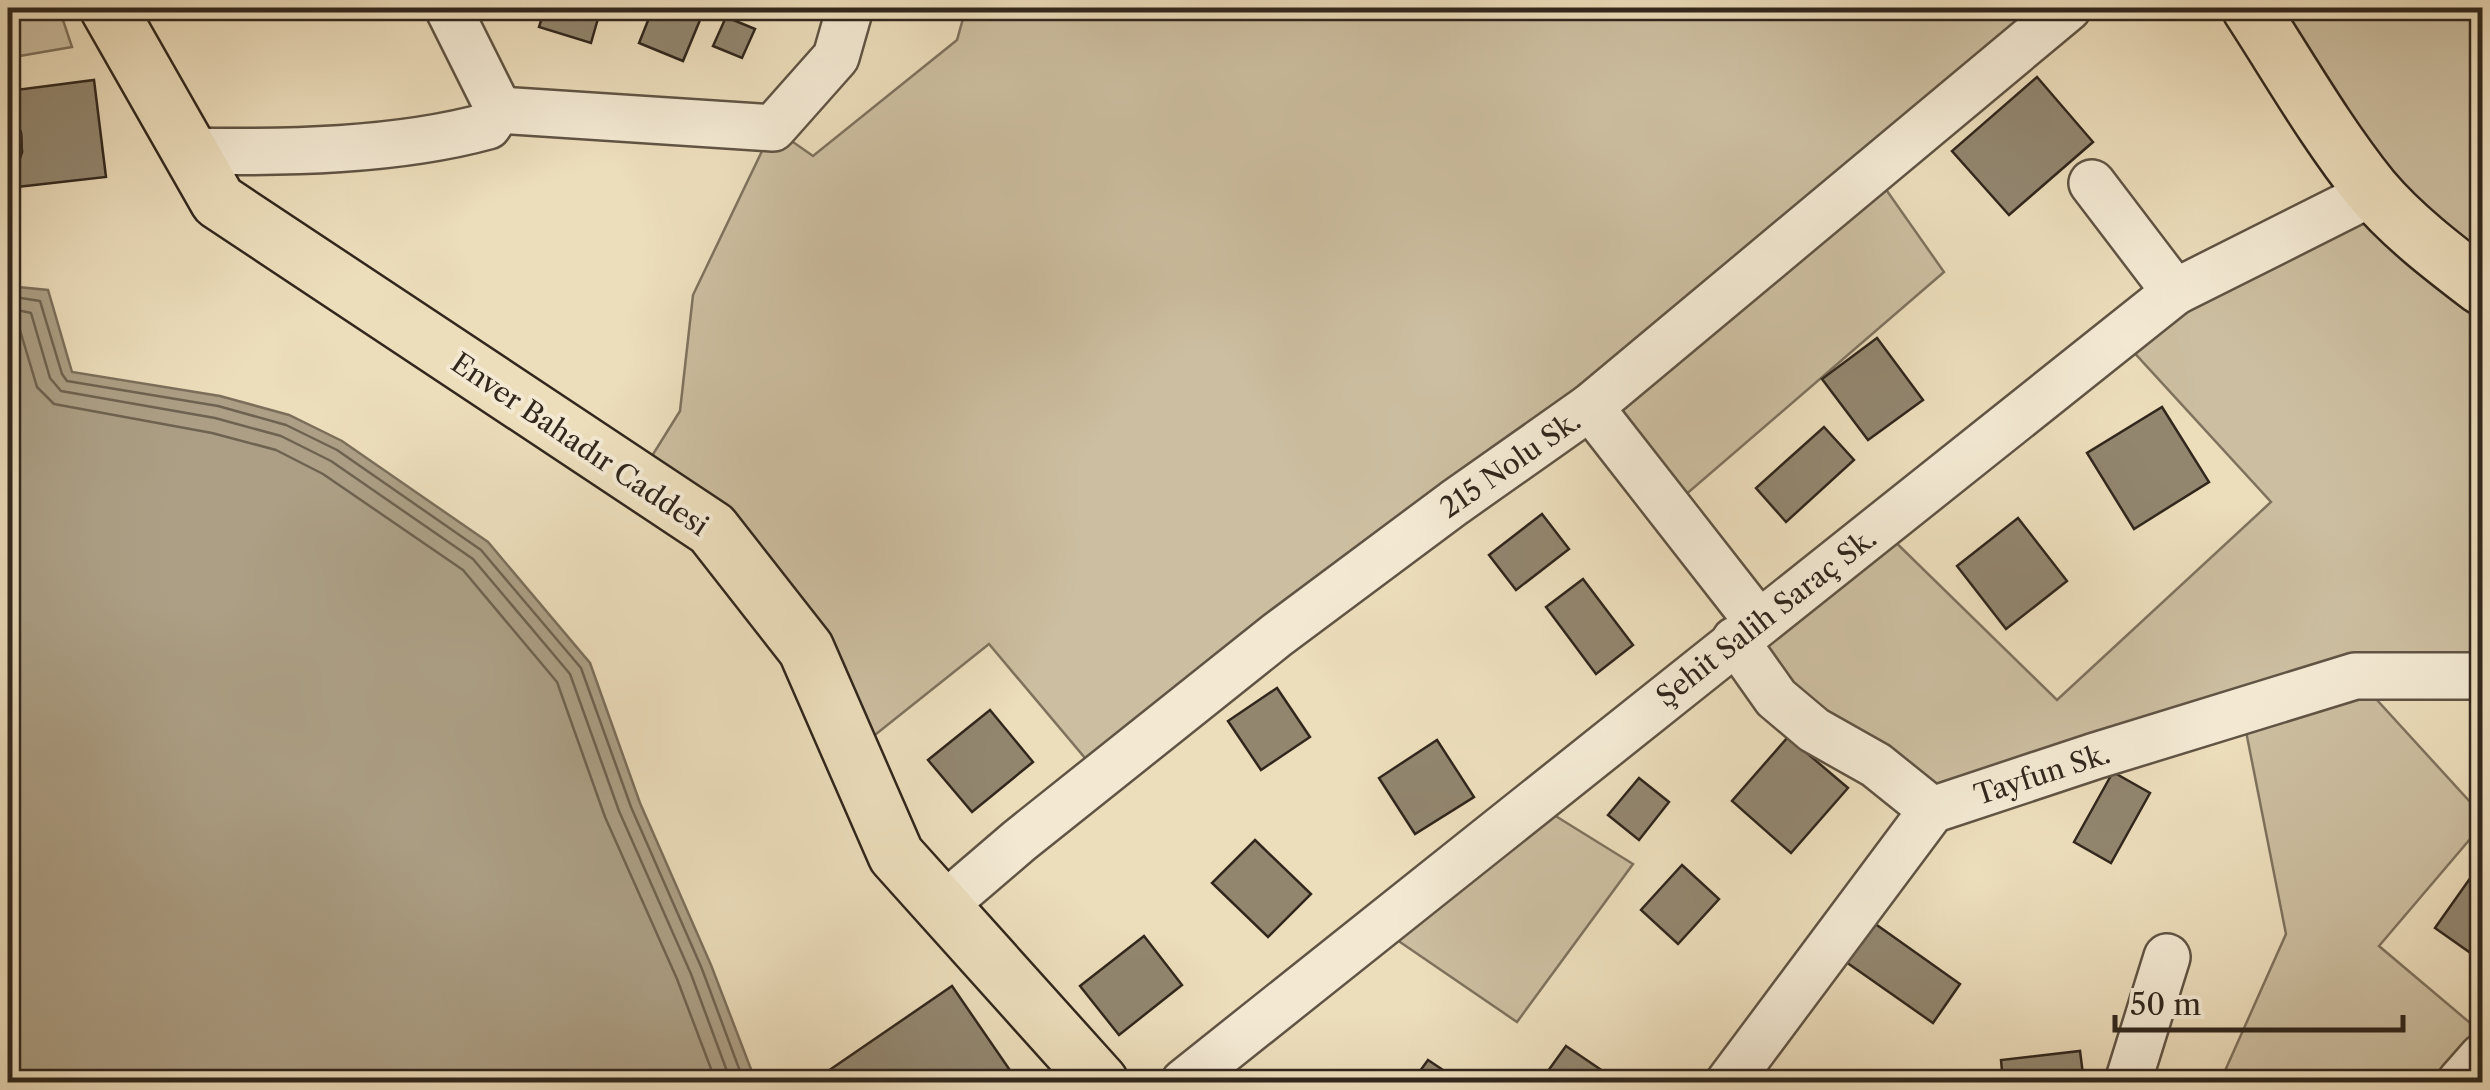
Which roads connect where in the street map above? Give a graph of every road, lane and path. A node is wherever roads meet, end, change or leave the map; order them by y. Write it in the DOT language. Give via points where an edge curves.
graph roads {
  1 [pos="108,8"];
  2 [pos="448,8"];
  3 [pos="2068,8"];
  4 [pos="2250,8"];
  5 [pos="843,9"];
  6 [pos="498,110"];
  7 [pos="189,151"];
  8 [pos="2092,183"];
  9 [pos="2374,192"];
  10 [pos="2482,287"];
  11 [pos="2175,292"];
  12 [pos="1590,407"];
  13 [pos="1746,631"];
  14 [pos="2482,676"];
  15 [pos="1932,810"];
  16 [pos="942,907"];
  17 [pos="2168,957"];
  18 [pos="2482,1057"];
  19 [pos="2133,1069"];
  20 [pos="1100,1082"];
  21 [pos="1184,1082"];
  22 [pos="1728,1082"];
  23 [pos="2460,1082"];
  1 -- 7 [label="main road, Enver Bahadır Caddesi"];
  2 -- 6 [label="street"];
  3 -- 12 [label="street, 215 Nolu Sk."];
  4 -- 9 [label="main road"];
  5 -- 6 [label="street" via="836,57 772,128"];
  6 -- 7 [label="street" via="488,126 444,138"];
  7 -- 16 [label="main road, Enver Bahadır Caddesi" via="218,201 712,530 806,650 896,856"];
  8 -- 11 [label="street"];
  9 -- 10 [label="main road"];
  9 -- 11 [label="street, Şehit Salih Saraç Sk."];
  11 -- 13 [label="street, Şehit Salih Saraç Sk."];
  12 -- 13 [label="street"];
  12 -- 16 [label="street, 215 Nolu Sk." via="1277,635"];
  13 -- 15 [label="street" via="1776,698"];
  13 -- 21 [label="street, Şehit Salih Saraç Sk."];
  14 -- 15 [label="street, Tayfun Sk." via="2354,676"];
  15 -- 22 [label="street"];
  16 -- 20 [label="main road, Enver Bahadır Caddesi"];
  17 -- 19 [label="street"];
  18 -- 23 [label="street"];
}
